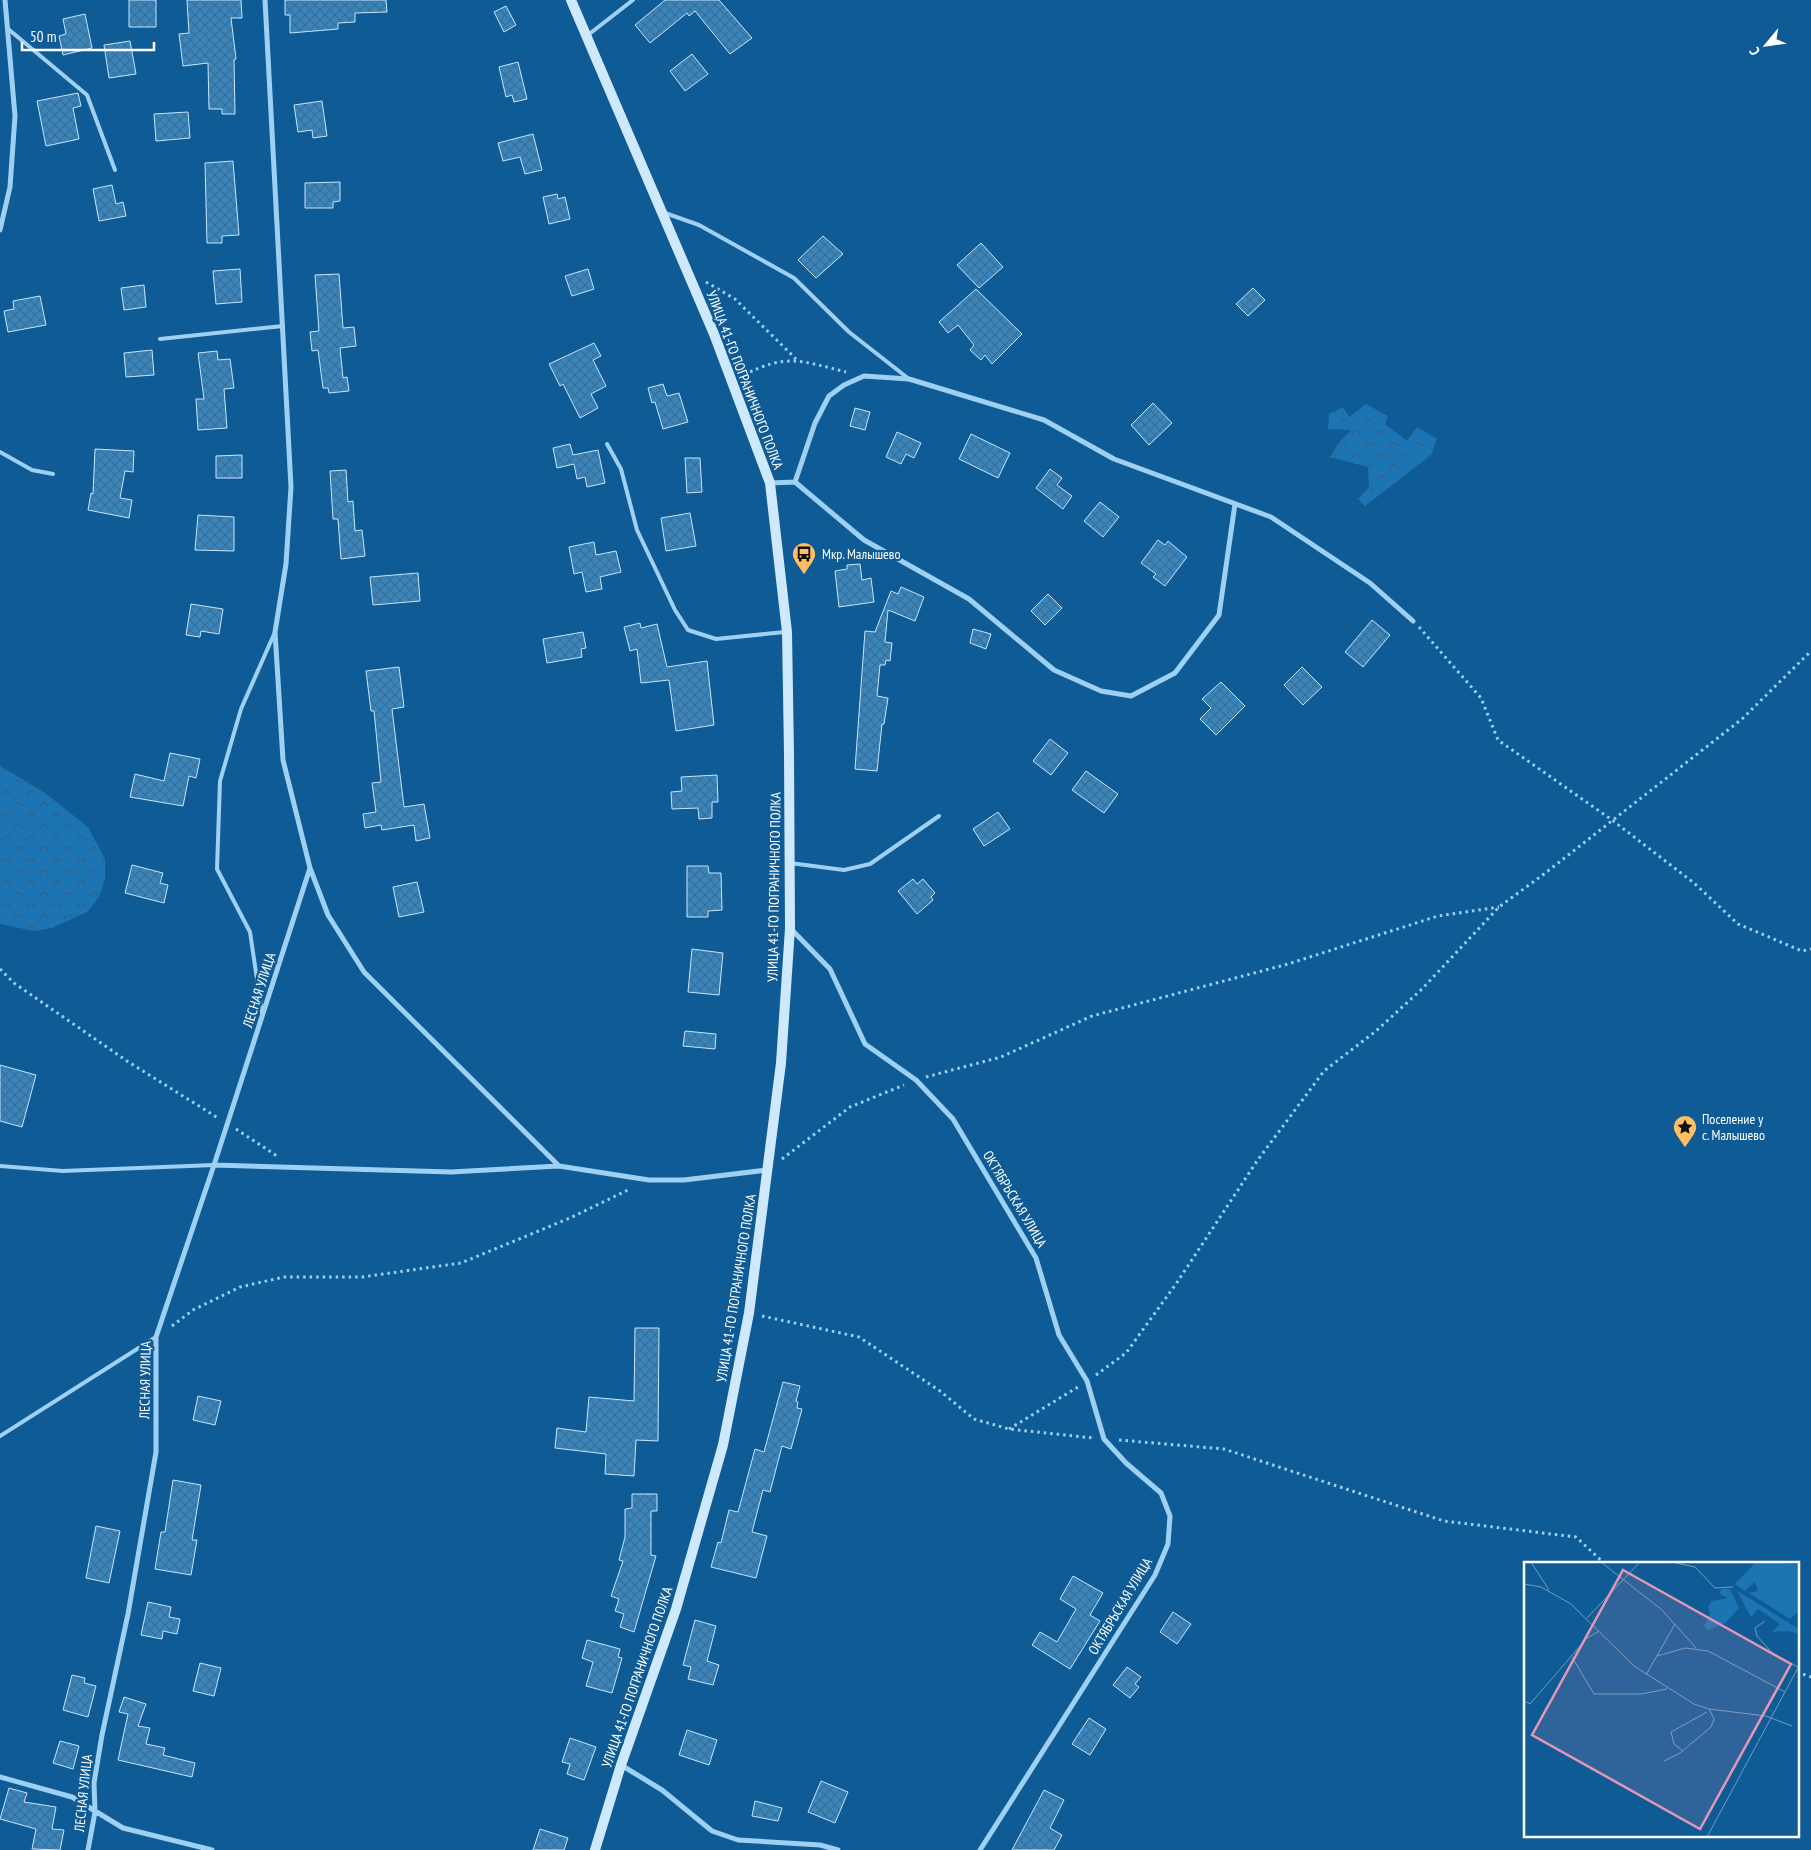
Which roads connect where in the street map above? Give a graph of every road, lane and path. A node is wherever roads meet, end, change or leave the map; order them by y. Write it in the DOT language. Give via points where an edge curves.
graph roads {
  1 [pos="5,0"];
  2 [pos="266,0"];
  3 [pos="572,0"];
  4 [pos="633,0"];
  5 [pos="7,28"];
  6 [pos="586,36"];
  7 [pos="116,170"];
  8 [pos="663,212"];
  9 [pos="0,230"];
  10 [pos="688,272"];
  11 [pos="283,326"];
  12 [pos="160,340"];
  13 [pos="796,359"];
  14 [pos="864,376"];
  15 [pos="909,379"];
  16 [pos="733,382"];
  17 [pos="607,444"];
  18 [pos="0,452"];
  19 [pos="52,474"];
  20 [pos="795,482"];
  21 [pos="770,483"];
  22 [pos="1235,504"];
  23 [pos="1413,621"];
  24 [pos="275,632"];
  25 [pos="787,632"];
  26 [pos="1811,651"];
  27 [pos="939,816"];
  28 [pos="1612,820"];
  29 [pos="790,863"];
  30 [pos="310,868"];
  31 [pos="1499,906"];
  32 [pos="790,928"];
  33 [pos="1811,949"];
  34 [pos="0,969"];
  35 [pos="263,1015"];
  36 [pos="916,1080"];
  37 [pos="228,1124"];
  38 [pos="214,1165"];
  39 [pos="0,1166"];
  40 [pos="559,1166"];
  41 [pos="297,1168"];
  42 [pos="768,1170"];
  43 [pos="649,1180"];
  44 [pos="749,1313"];
  45 [pos="156,1337"];
  46 [pos="1087,1381"];
  47 [pos="1009,1429"];
  48 [pos="0,1436"];
  49 [pos="1104,1439"];
  50 [pos="1603,1562"];
  51 [pos="1798,1672"];
  52 [pos="1811,1677"];
  53 [pos="621,1765"];
  54 [pos="0,1776"];
  55 [pos="96,1812"];
  56 [pos="88,1850"];
  57 [pos="212,1850"];
  58 [pos="595,1850"];
  59 [pos="838,1850"];
  60 [pos="980,1850"];
  1 -- 5 [label="street"];
  2 -- 11 [label="street"];
  3 -- 6 [label="street, УЛИЦА 41-ГО ПОГРАНИЧНОГО ПОЛКА"];
  4 -- 6 [label="lane"];
  5 -- 7 [label="lane" via="87,95"];
  5 -- 9 [label="street" via="16,116 10,187"];
  6 -- 8 [label="street, УЛИЦА 41-ГО ПОГРАНИЧНОГО ПОЛКА"];
  8 -- 10 [label="street, УЛИЦА 41-ГО ПОГРАНИЧНОГО ПОЛКА"];
  8 -- 15 [label="lane" via="699,225 794,278 849,332"];
  10 -- 13 [label="path" via="735,299"];
  10 -- 16 [label="street, УЛИЦА 41-ГО ПОГРАНИЧНОГО ПОЛКА"];
  11 -- 12 [label="lane"];
  11 -- 24 [label="street" via="291,487 286,564"];
  13 -- 14 [label="path"];
  13 -- 16 [label="path" via="764,365"];
  14 -- 15 [label="street"];
  14 -- 20 [label="street" via="829,396 815,423"];
  15 -- 22 [label="street" via="1044,420 1114,459"];
  16 -- 21 [label="street, УЛИЦА 41-ГО ПОГРАНИЧНОГО ПОЛКА"];
  17 -- 25 [label="lane" via="621,469 637,530 674,610 688,630 716,639"];
  18 -- 19 [label="lane" via="32,470"];
  20 -- 21 [label="street"];
  20 -- 22 [label="street" via="864,540 969,598 1054,670 1101,691 1131,696 1175,674 1219,615"];
  21 -- 25 [label="street, УЛИЦА 41-ГО ПОГРАНИЧНОГО ПОЛКА"];
  22 -- 23 [label="street" via="1271,517 1370,583"];
  23 -- 28 [label="path" via="1481,698 1498,740"];
  24 -- 30 [label="street" via="283,760"];
  24 -- 35 [label="lane" via="241,709 220,781 217,869 250,932"];
  25 -- 29 [label="street, УЛИЦА 41-ГО ПОГРАНИЧНОГО ПОЛКА"];
  26 -- 28 [label="path" via="1742,719"];
  27 -- 29 [label="lane" via="870,864 844,870"];
  28 -- 31 [label="path"];
  28 -- 33 [label="path" via="1694,883 1738,924 1802,951"];
  29 -- 32 [label="street, УЛИЦА 41-ГО ПОГРАНИЧНОГО ПОЛКА"];
  30 -- 35 [label="street, ЛЕСНАЯ УЛИЦА"];
  30 -- 40 [label="street" via="328,915 364,972"];
  31 -- 36 [label="path" via="1438,916 1288,964 1092,1016 1001,1056"];
  31 -- 46 [label="path" via="1422,990 1324,1071 1257,1161 1126,1353"];
  32 -- 36 [label="street, ОКТЯБРЬСКАЯ УЛИЦА" via="830,969 865,1044"];
  32 -- 42 [label="street, УЛИЦА 41-ГО ПОГРАНИЧНОГО ПОЛКА" via="782,1063"];
  34 -- 37 [label="path" via="14,983 127,1061"];
  35 -- 37 [label="street, ЛЕСНАЯ УЛИЦА"];
  36 -- 42 [label="path" via="850,1107"];
  36 -- 46 [label="street, ОКТЯБРЬСКАЯ УЛИЦА" via="953,1119 1036,1258 1059,1335"];
  37 -- 38 [label="street, ЛЕСНАЯ УЛИЦА"];
  37 -- 41 [label="path"];
  38 -- 39 [label="lane" via="63,1171"];
  38 -- 41 [label="street"];
  38 -- 45 [label="street, ЛЕСНАЯ УЛИЦА"];
  40 -- 41 [label="street" via="451,1172"];
  40 -- 43 [label="street"];
  42 -- 43 [label="street" via="684,1180"];
  42 -- 44 [label="street, УЛИЦА 41-ГО ПОГРАНИЧНОГО ПОЛКА"];
  43 -- 45 [label="path" via="570,1218 461,1263 362,1277 284,1277 240,1287 193,1310"];
  44 -- 47 [label="path" via="859,1338 940,1391 974,1419"];
  44 -- 53 [label="street, УЛИЦА 41-ГО ПОГРАНИЧНОГО ПОЛКА" via="723,1445 676,1609"];
  45 -- 48 [label="lane"];
  45 -- 55 [label="street, ЛЕСНАЯ УЛИЦА" via="156,1452 128,1614 100,1744 94,1783"];
  46 -- 47 [label="path"];
  46 -- 49 [label="street, ОКТЯБРЬСКАЯ УЛИЦА"];
  47 -- 49 [label="path"];
  49 -- 50 [label="path" via="1224,1449 1444,1520 1576,1537"];
  49 -- 60 [label="street, ОКТЯБРЬСКАЯ УЛИЦА" via="1161,1493 1170,1516 1168,1544 1155,1575"];
  51 -- 52 [label="path"];
  53 -- 58 [label="street, УЛИЦА 41-ГО ПОГРАНИЧНОГО ПОЛКА"];
  53 -- 59 [label="street" via="662,1790 712,1831 738,1840 820,1845"];
  54 -- 55 [label="street" via="72,1797"];
  55 -- 56 [label="street, ЛЕСНАЯ УЛИЦА"];
  55 -- 57 [label="street" via="123,1828"];
}
